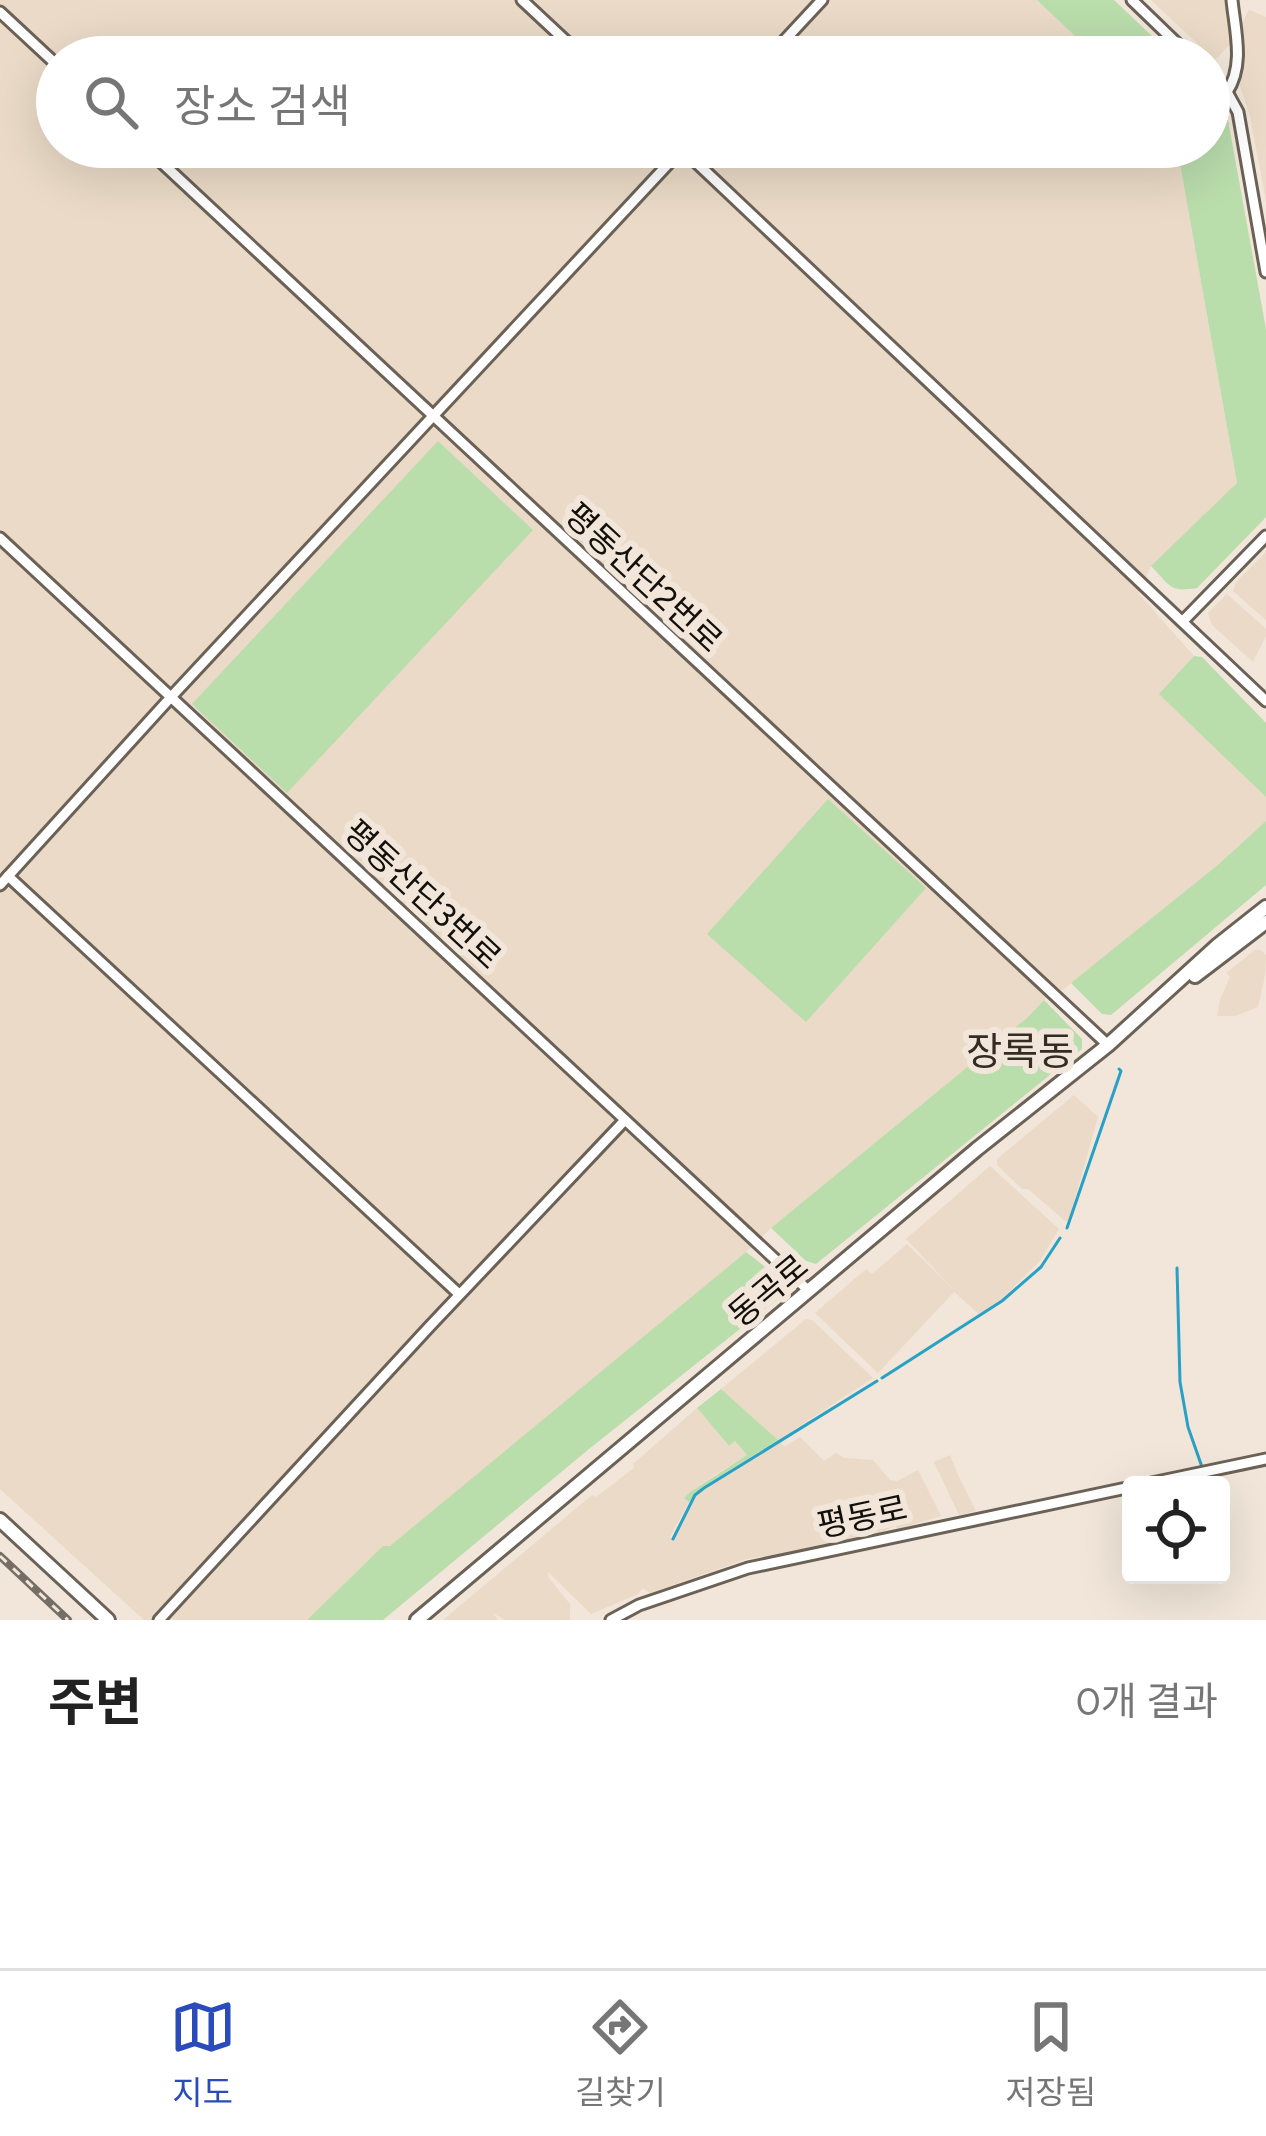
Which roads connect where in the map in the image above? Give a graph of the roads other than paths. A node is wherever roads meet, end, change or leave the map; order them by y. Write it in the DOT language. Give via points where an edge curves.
graph roads {
  1 [pos="7,0"];
  2 [pos="521,0"];
  3 [pos="822,0"];
  4 [pos="1132,0"];
  5 [pos="1232,0"];
  6 [pos="0,10"];
  7 [pos="560,36"];
  8 [pos="789,36"];
  9 [pos="1169,36"];
  10 [pos="36,45"];
  11 [pos="1230,88"];
  12 [pos="1230,97"];
  13 [pos="168,168"];
  14 [pos="663,168"];
  15 [pos="703,168"];
  16 [pos="1266,272"];
  17 [pos="433,415"];
  18 [pos="1266,536"];
  19 [pos="0,538"];
  20 [pos="1184,620"];
  21 [pos="172,696"];
  22 [pos="1266,701"];
  23 [pos="4,880"];
  24 [pos="1266,907"];
  25 [pos="1266,922"];
  26 [pos="1155,1004"];
  27 [pos="1108,1046"];
  28 [pos="625,1120"];
  29 [pos="808,1292"];
  30 [pos="460,1294"];
  31 [pos="1266,1459"];
  32 [pos="1185,1476"];
  33 [pos="1122,1489"];
  34 [pos="0,1520"];
  35 [pos="108,1620"];
  36 [pos="159,1620"];
  37 [pos="417,1620"];
  38 [pos="610,1620"];
  1 -- 6 [label="street"];
  2 -- 7 [label="street"];
  3 -- 8 [label="street"];
  4 -- 9 [label="street"];
  5 -- 11 [label="street" via="1238,67"];
  6 -- 10 [label="street"];
  12 -- 16 [label="street"];
  13 -- 17 [label="street, 평동산단2번로"];
  14 -- 17 [label="street"];
  15 -- 20 [label="street"];
  17 -- 21 [label="street"];
  17 -- 27 [label="street, 평동산단2번로"];
  18 -- 20 [label="street"];
  19 -- 21 [label="street, 평동산단3번로"];
  20 -- 22 [label="street"];
  21 -- 23 [label="street"];
  21 -- 28 [label="street, 평동산단3번로"];
  23 -- 30 [label="street"];
  24 -- 26 [label="main road, 동곡로"];
  25 -- 26 [label="main road, 동곡로"];
  26 -- 27 [label="main road, 동곡로"];
  27 -- 29 [label="main road, 동곡로"];
  28 -- 29 [label="street, 평동산단3번로"];
  28 -- 30 [label="street"];
  29 -- 37 [label="main road, 동곡로"];
  30 -- 36 [label="street"];
  31 -- 32 [label="street"];
  33 -- 38 [label="street, 평동로" via="748,1568"];
  34 -- 35 [label="main road"];
}
